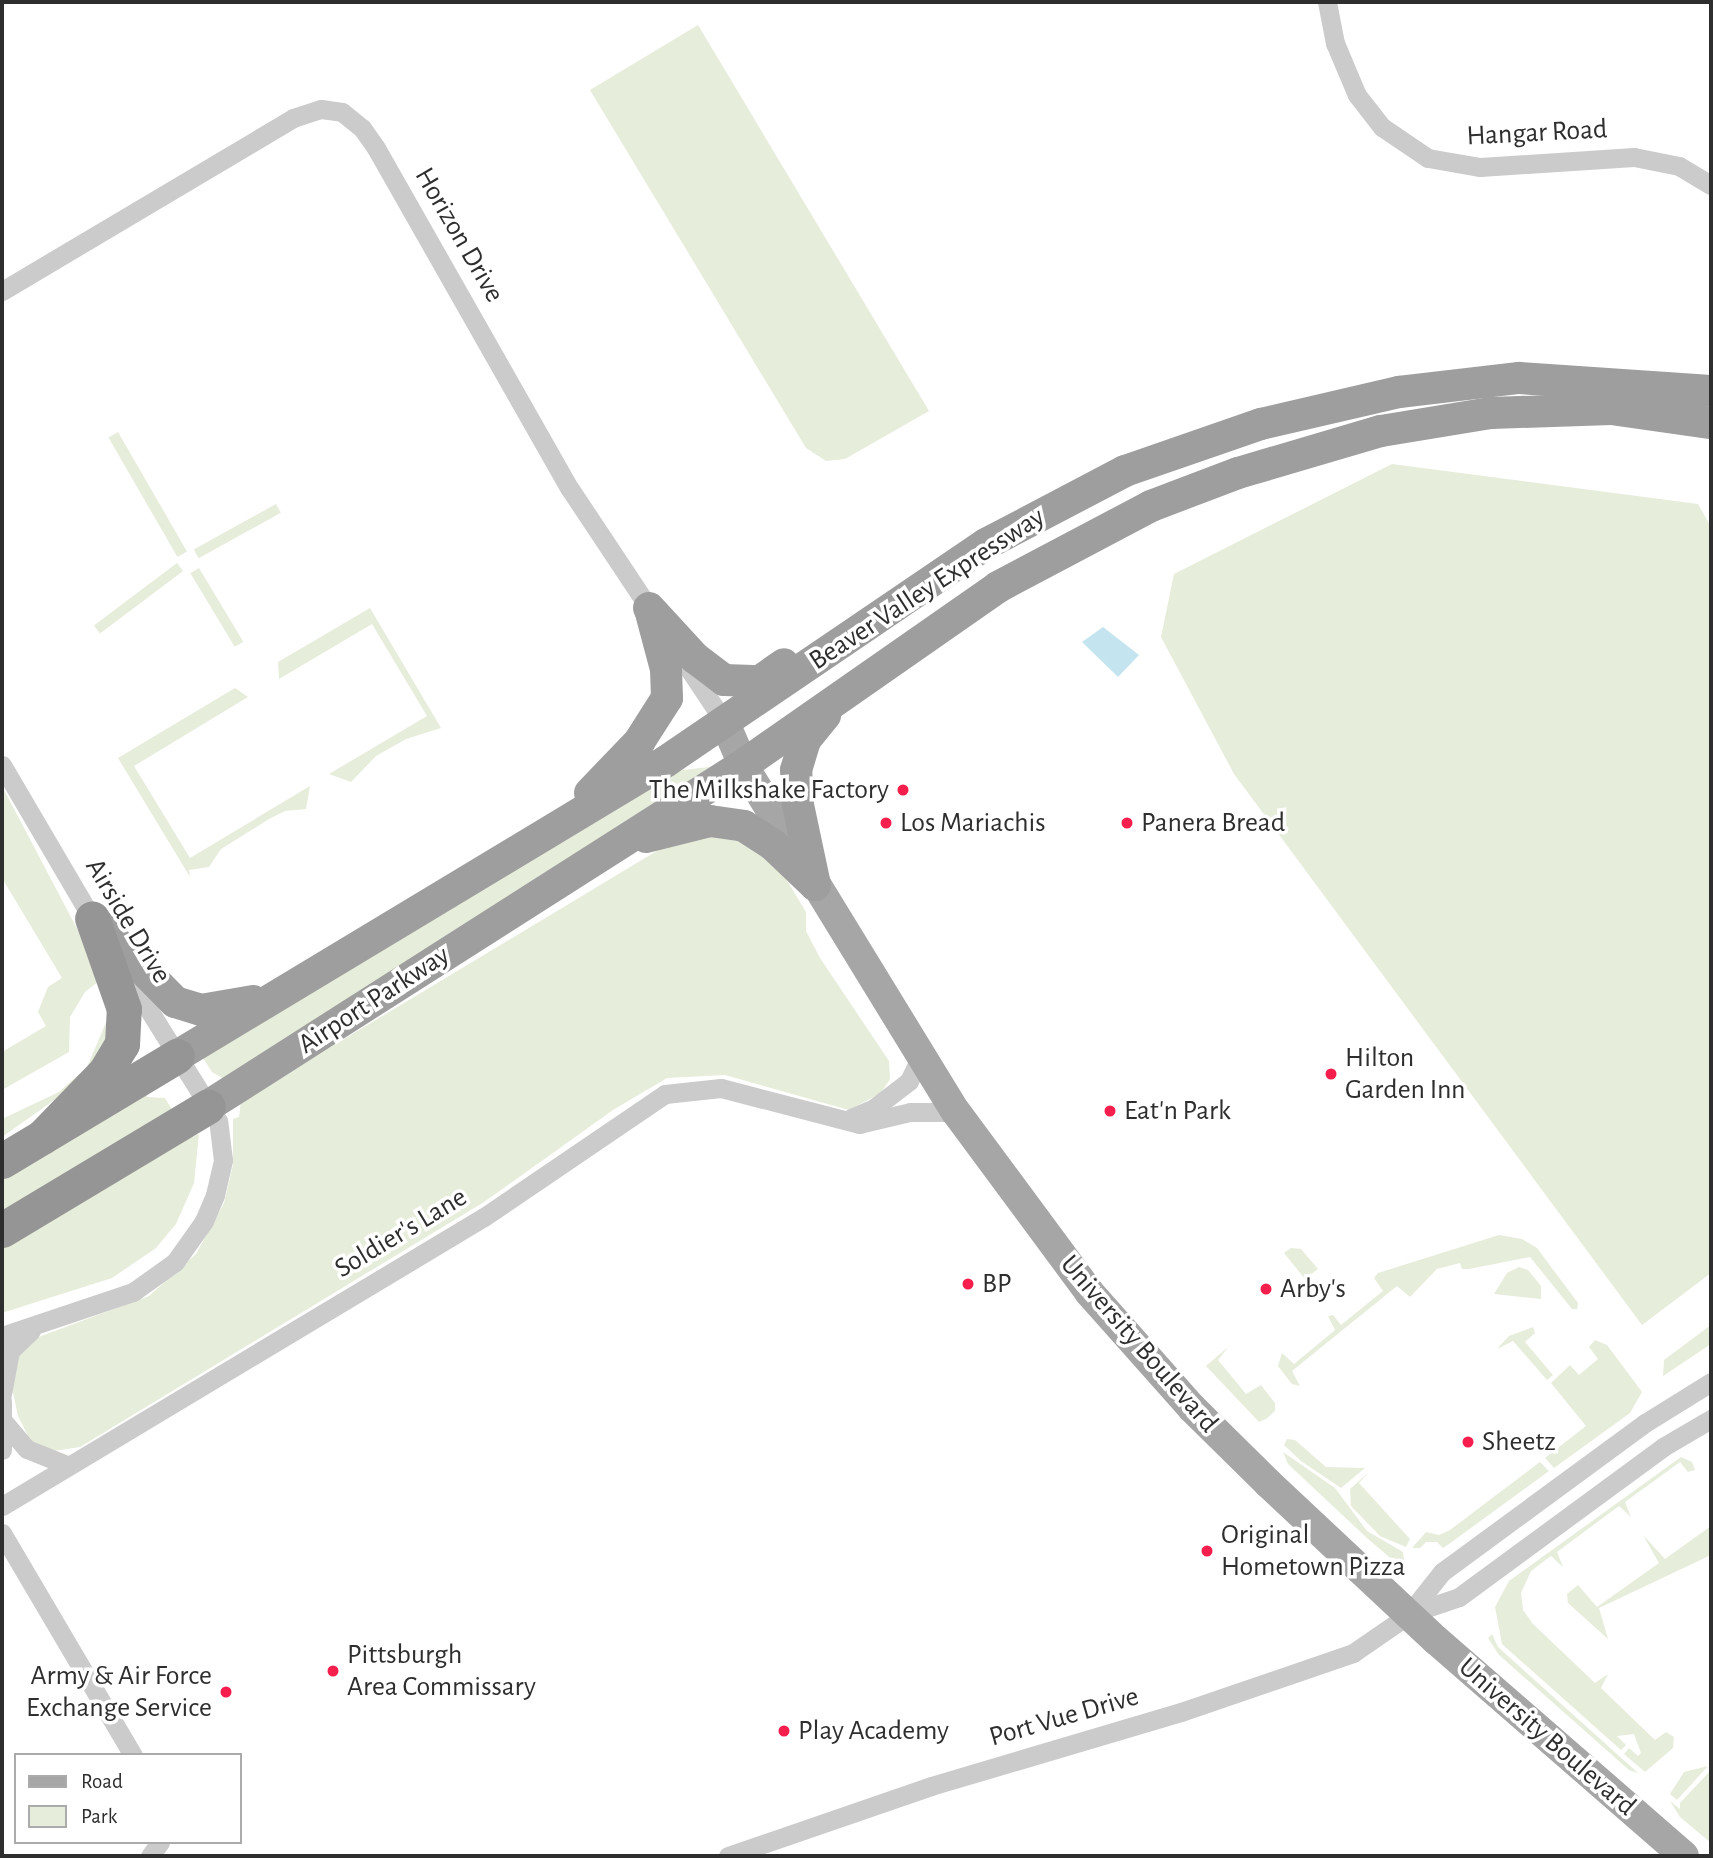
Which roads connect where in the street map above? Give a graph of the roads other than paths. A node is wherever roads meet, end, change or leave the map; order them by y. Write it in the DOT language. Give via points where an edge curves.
graph roads {
  1 [pos="1327,2"];
  2 [pos="1711,186"];
  3 [pos="2,291"];
  4 [pos="1711,391"];
  5 [pos="1711,423"];
  6 [pos="649,608"];
  7 [pos="885,614"];
  8 [pos="854,685"];
  9 [pos="725,723"];
  10 [pos="2,765"];
  11 [pos="743,765"];
  12 [pos="554,829"];
  13 [pos="611,846"];
  14 [pos="815,885"];
  15 [pos="92,918"];
  16 [pos="275,997"];
  17 [pos="177,1056"];
  18 [pos="921,1056"];
  19 [pos="208,1106"];
  20 [pos="956,1112"];
  21 [pos="844,1121"];
  22 [pos="42,1137"];
  23 [pos="2,1161"];
  24 [pos="2,1230"];
  25 [pos="38,1326"];
  26 [pos="2,1336"];
  27 [pos="1711,1382"];
  28 [pos="2,1394"];
  29 [pos="2,1401"];
  30 [pos="1711,1419"];
  31 [pos="4,1422"];
  32 [pos="2,1450"];
  33 [pos="69,1465"];
  34 [pos="2,1506"];
  35 [pos="2,1533"];
  36 [pos="1408,1615"];
  37 [pos="132,1753"];
  38 [pos="728,1856"];
  39 [pos="1684,1856"];
  1 -- 2 [label="street, Hangar Road" via="1335,43 1357,95 1382,127 1420,154 1461,167 1634,157 1679,166"];
  3 -- 6 [label="street, Horizon Drive" via="293,118 321,109 342,112 362,128 376,148 570,489"];
  4 -- 7 [label="highway, Beaver Valley Expressway" via="1519,378 1399,392 1302,412 1183,447 1102,481 986,544"];
  5 -- 8 [label="highway, Beaver Valley Expressway" via="1611,409 1491,413 1381,430 1270,463 1163,501 1065,548 998,587"];
  6 -- 7 [label="highway" via="712,674 737,683 760,681 862,612"];
  6 -- 9 [label="street, Horizon Drive"];
  6 -- 12 [label="highway" via="666,669 667,698 639,743"];
  7 -- 9 [label="highway, Beaver Valley Expressway"];
  8 -- 11 [label="highway, Beaver Valley Expressway"];
  8 -- 14 [label="highway" via="811,729 796,770 798,805"];
  9 -- 11 [label="main road, University Boulevard"];
  9 -- 12 [label="highway, Airport Parkway"];
  10 -- 15 [label="street, Airside Drive"];
  11 -- 13 [label="highway, Airport Parkway"];
  11 -- 14 [label="main road, University Boulevard"];
  12 -- 16 [label="highway, Airport Parkway"];
  13 -- 14 [label="highway" via="691,824 727,822 759,834"];
  13 -- 19 [label="highway, Airport Parkway"];
  14 -- 18 [label="main road, University Boulevard"];
  15 -- 16 [label="highway" via="184,1006 201,1010"];
  15 -- 17 [label="street, Airside Drive"];
  15 -- 22 [label="highway" via="124,1009 122,1044 106,1072"];
  16 -- 17 [label="highway, Airport Parkway"];
  17 -- 19 [label="street, Airside Drive"];
  17 -- 22 [label="highway, Airport Parkway"];
  18 -- 20 [label="main road, University Boulevard"];
  18 -- 21 [label="street" via="909,1081 874,1108"];
  19 -- 24 [label="highway, Airport Parkway"];
  19 -- 25 [label="street, Airside Drive" via="218,1121 223,1160 215,1195 176,1262 133,1292"];
  20 -- 21 [label="street, Soldier's Lane" via="910,1112 871,1123"];
  20 -- 36 [label="main road, University Boulevard" via="1021,1205 1121,1329 1220,1437"];
  21 -- 33 [label="street, Soldier's Lane" via="721,1088 665,1094 484,1217"];
  22 -- 23 [label="highway, Airport Parkway"];
  25 -- 26 [label="street, Airside Drive"];
  25 -- 28 [label="street" via="10,1351"];
  27 -- 36 [label="street" via="1645,1423 1442,1572"];
  29 -- 31 [label="street"];
  30 -- 36 [label="street" via="1663,1447 1459,1597"];
  31 -- 32 [label="street"];
  31 -- 33 [label="street" via="27,1449"];
  33 -- 34 [label="street, Soldier's Lane"];
  35 -- 37 [label="street"];
  36 -- 38 [label="street, Port Vue Drive" via="1375,1641 1339,1658 1181,1712 944,1782"];
  36 -- 39 [label="main road, University Boulevard"];
}
